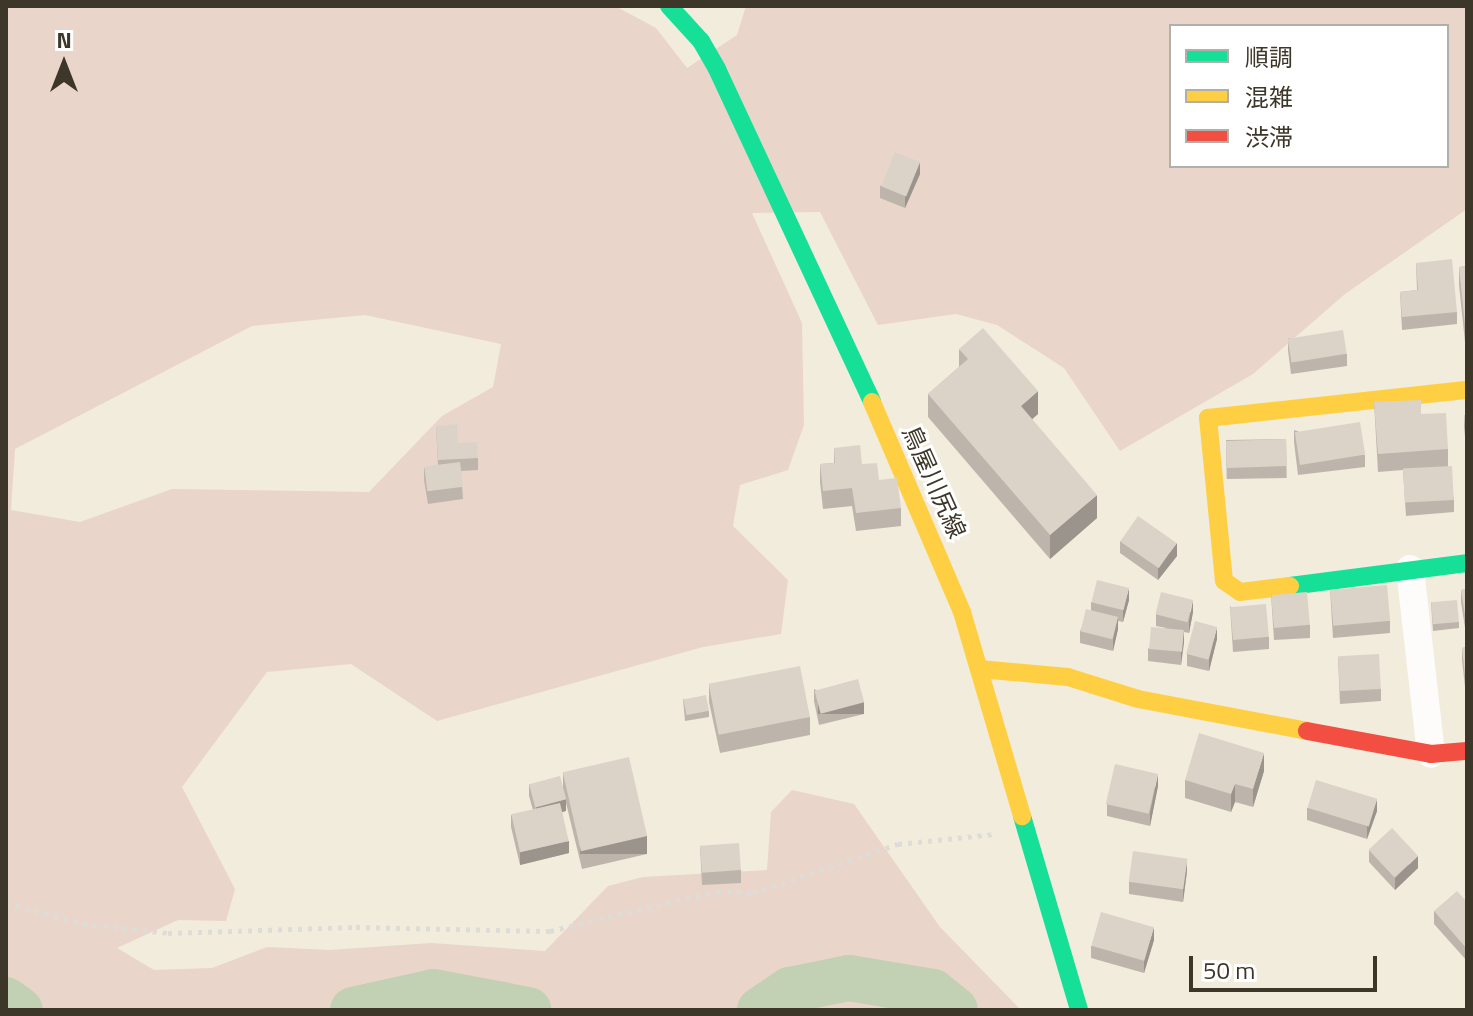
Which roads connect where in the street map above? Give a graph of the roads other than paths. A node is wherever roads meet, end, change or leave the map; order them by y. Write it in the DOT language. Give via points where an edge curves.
graph roads {
  1 [pos="669,6"];
  2 [pos="1467,390"];
  3 [pos="1467,563"];
  4 [pos="1410,569"];
  5 [pos="979,669"];
  6 [pos="1467,751"];
  7 [pos="1431,754"];
  8 [pos="1079,1010"];
  1 -- 5 [label="street, 鳥屋川尻線" via="701,41 746,129 931,530"];
  2 -- 4 [label="street" via="1208,418 1224,581 1240,592"];
  3 -- 4 [label="street"];
  4 -- 7 [label="street"];
  5 -- 7 [label="street" via="1068,677 1138,699"];
  5 -- 8 [label="street, 鳥屋川尻線"];
  6 -- 7 [label="street"];
}
